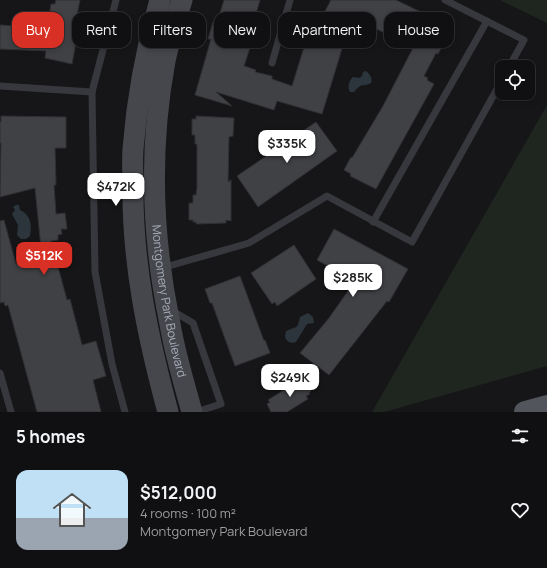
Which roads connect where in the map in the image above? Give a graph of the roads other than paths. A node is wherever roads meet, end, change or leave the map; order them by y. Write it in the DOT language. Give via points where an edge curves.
graph roads {
  1 [pos="116,0"];
  2 [pos="160,0"];
  3 [pos="182,0"];
  4 [pos="290,0"];
  5 [pos="445,0"];
  6 [pos="487,21"];
  7 [pos="513,60"];
  8 [pos="272,63"];
  9 [pos="0,86"];
  10 [pos="92,92"];
  11 [pos="495,93"];
  12 [pos="373,222"];
  13 [pos="160,268"];
  14 [pos="167,308"];
  15 [pos="0,372"];
  16 [pos="547,406"];
  17 [pos="11,412"];
  18 [pos="126,412"];
  19 [pos="168,412"];
  20 [pos="192,412"];
  21 [pos="196,412"];
  22 [pos="525,412"];
  1 -- 10 [label="lane"];
  2 -- 19 [label="street, Montgomery Park Boulevard" via="138,97 133,150 132,210 145,319"];
  3 -- 13 [label="street, Montgomery Park Boulevard" via="165,61 159,106 155,194"];
  4 -- 8 [label="lane"];
  5 -- 6 [label="lane"];
  6 -- 7 [label="lane" via="524,40"];
  6 -- 12 [label="lane"];
  9 -- 10 [label="lane"];
  10 -- 18 [label="lane" via="95,272 112,364"];
  11 -- 12 [label="lane" via="412,242"];
  12 -- 13 [label="lane" via="326,196 249,243"];
  13 -- 14 [label="street, Montgomery Park Boulevard"];
  14 -- 20 [label="street, Montgomery Park Boulevard"];
  14 -- 21 [label="lane" via="193,323 221,404"];
  15 -- 17 [label="lane"];
  16 -- 22 [label="main road"];
}
